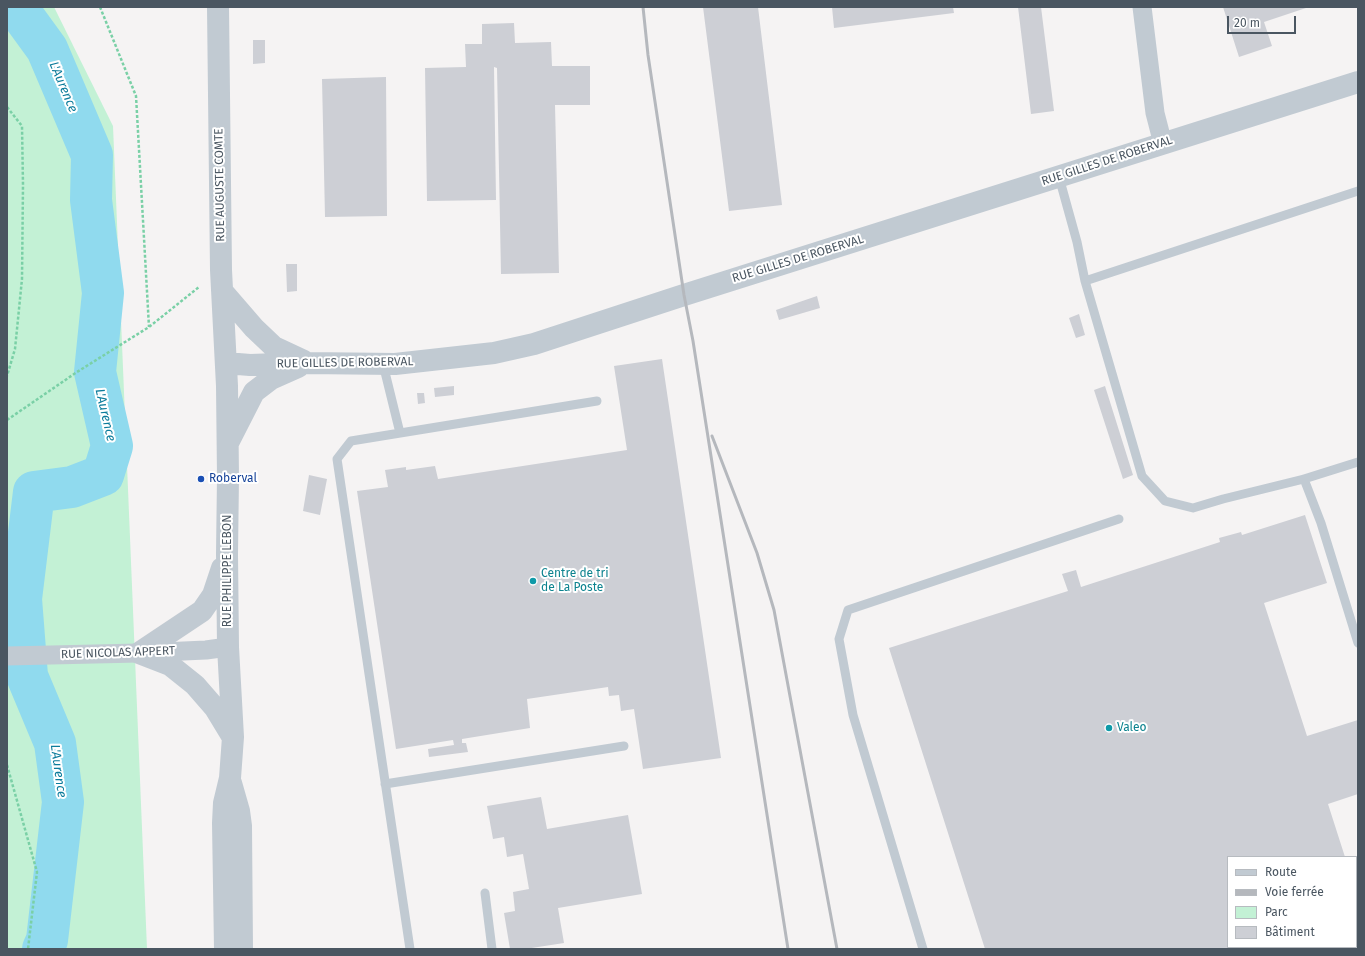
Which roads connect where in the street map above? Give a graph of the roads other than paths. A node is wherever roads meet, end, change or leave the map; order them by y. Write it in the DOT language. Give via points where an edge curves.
graph roads {
  1 [pos="218,7"];
  2 [pos="1142,7"];
  3 [pos="1358,82"];
  4 [pos="1163,144"];
  5 [pos="1059,177"];
  6 [pos="1358,191"];
  7 [pos="222,280"];
  8 [pos="1085,281"];
  9 [pos="226,363"];
  10 [pos="307,363"];
  11 [pos="383,364"];
  12 [pos="597,401"];
  13 [pos="400,433"];
  14 [pos="228,444"];
  15 [pos="1358,462"];
  16 [pos="1304,479"];
  17 [pos="1119,519"];
  18 [pos="227,554"];
  19 [pos="1358,643"];
  20 [pos="228,647"];
  21 [pos="139,653"];
  22 [pos="12,656"];
  23 [pos="233,737"];
  24 [pos="624,746"];
  25 [pos="230,778"];
  26 [pos="386,784"];
  27 [pos="485,893"];
  28 [pos="225,949"];
  29 [pos="242,949"];
  30 [pos="410,949"];
  31 [pos="492,949"];
  32 [pos="923,949"];
  1 -- 7 [label="street, RUE AUGUSTE COMTE"];
  2 -- 4 [label="street" via="1155,113"];
  3 -- 4 [label="street, RUE GILLES DE ROBERVAL"];
  4 -- 5 [label="street, RUE GILLES DE ROBERVAL"];
  5 -- 8 [label="lane"];
  5 -- 11 [label="street, RUE GILLES DE ROBERVAL" via="534,344 494,353"];
  6 -- 8 [label="lane"];
  7 -- 9 [label="street, RUE AUGUSTE COMTE"];
  7 -- 10 [label="street" via="254,328 274,347"];
  8 -- 16 [label="lane" via="1142,476 1165,501 1193,508 1223,498"];
  9 -- 10 [label="street, RUE GILLES DE ROBERVAL"];
  9 -- 14 [label="street, RUE PHILIPPE LEBON"];
  10 -- 11 [label="street, RUE GILLES DE ROBERVAL"];
  10 -- 14 [label="street" via="271,379 254,392"];
  11 -- 13 [label="lane"];
  12 -- 13 [label="lane"];
  13 -- 26 [label="lane" via="351,441 337,459"];
  14 -- 18 [label="street, RUE PHILIPPE LEBON"];
  15 -- 16 [label="lane"];
  16 -- 19 [label="lane" via="1321,523"];
  17 -- 32 [label="lane" via="848,610 839,639 853,715"];
  18 -- 20 [label="street, RUE PHILIPPE LEBON"];
  18 -- 21 [label="street" via="213,595 202,611"];
  20 -- 21 [label="street, RUE NICOLAS APPERT"];
  20 -- 23 [label="street, RUE PHILIPPE LEBON"];
  21 -- 22 [label="street, RUE NICOLAS APPERT"];
  21 -- 23 [label="street" via="170,665 196,685 215,708"];
  23 -- 25 [label="street, RUE PHILIPPE LEBON"];
  24 -- 26 [label="lane"];
  25 -- 28 [label="street, RUE PHILIPPE LEBON" via="224,803 223,823"];
  25 -- 29 [label="street, RUE PHILIPPE LEBON" via="241,826"];
  26 -- 30 [label="lane"];
  27 -- 31 [label="lane"];
}
